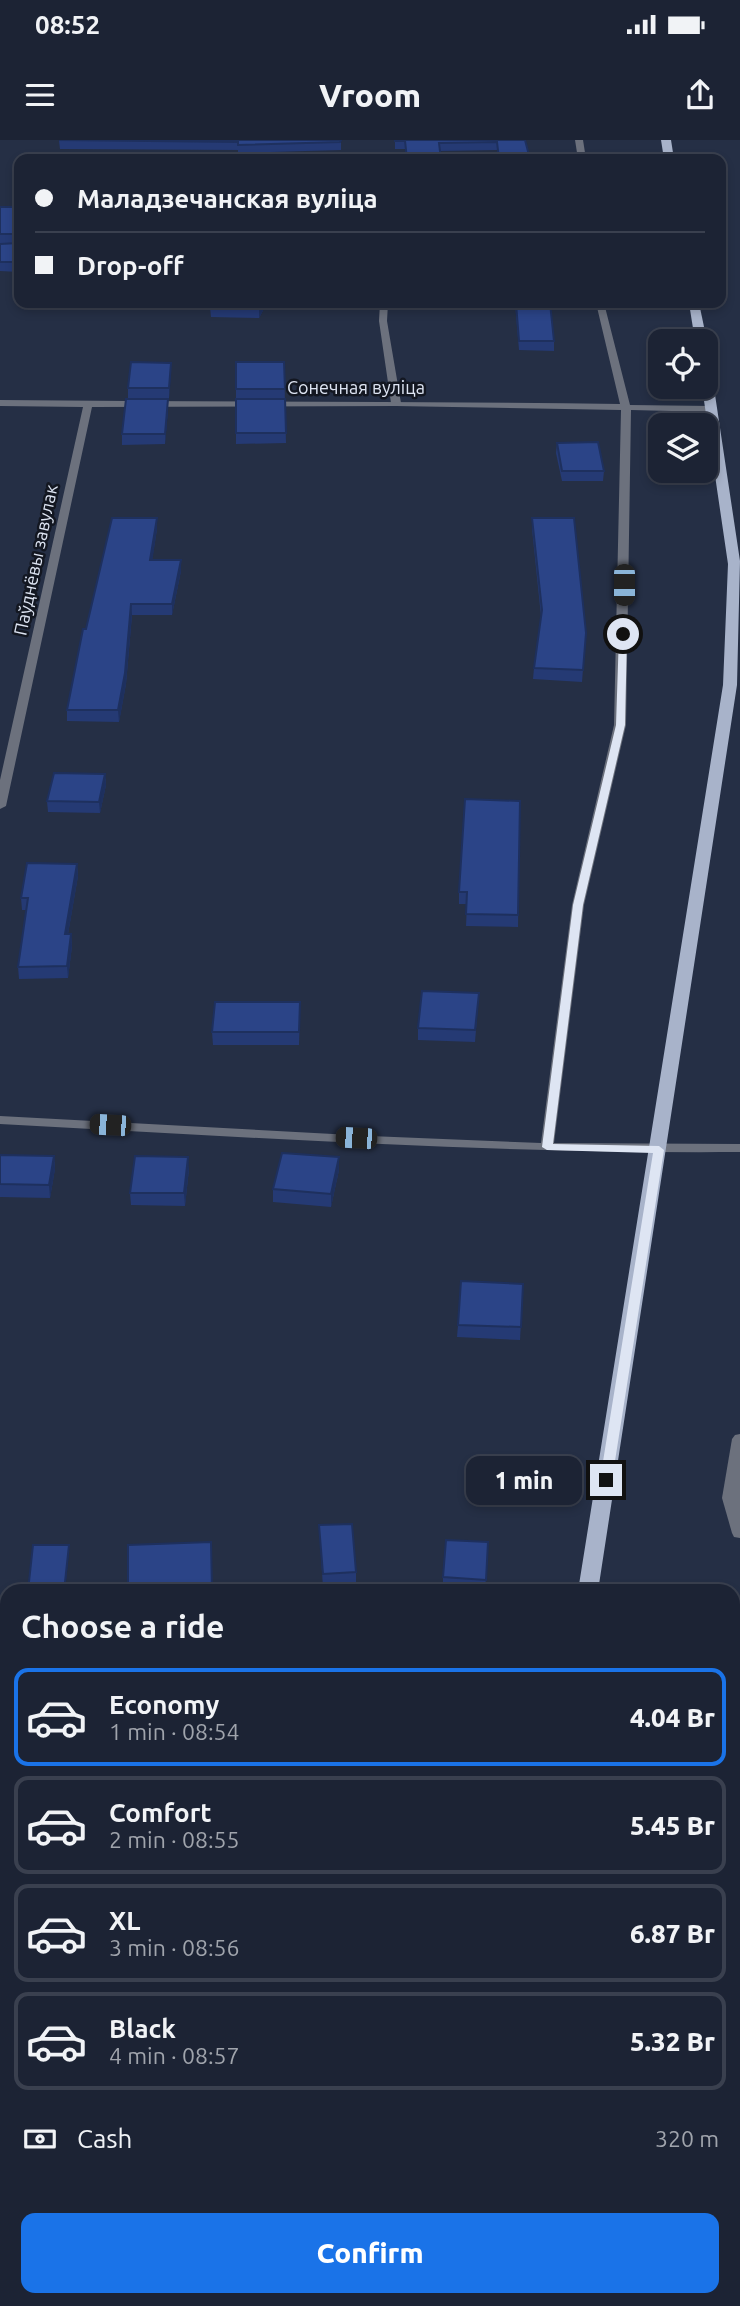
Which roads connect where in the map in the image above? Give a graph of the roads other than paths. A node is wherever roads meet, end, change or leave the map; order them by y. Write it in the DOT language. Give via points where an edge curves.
graph roads {
  1 [pos="384,308"];
  2 [pos="601,308"];
  3 [pos="695,308"];
  4 [pos="699,329"];
  5 [pos="710,399"];
  6 [pos="0,403"];
  7 [pos="396,403"];
  8 [pos="88,404"];
  9 [pos="626,408"];
  10 [pos="712,409"];
  11 [pos="737,614"];
  12 [pos="0,806"];
  13 [pos="0,1120"];
  14 [pos="547,1147"];
  15 [pos="740,1148"];
  16 [pos="659,1150"];
  17 [pos="740,1439"];
  18 [pos="740,1533"];
  19 [pos="590,1584"];
  1 -- 7 [label="street"];
  2 -- 9 [label="street"];
  3 -- 4 [label="main road"];
  5 -- 10 [label="main road"];
  6 -- 8 [label="street, Сонечная вуліца"];
  7 -- 8 [label="street, Сонечная вуліца"];
  7 -- 9 [label="street, Сонечная вуліца"];
  8 -- 12 [label="street, Паўднёвы завулак"];
  9 -- 10 [label="street, Сонечная вуліца"];
  9 -- 14 [label="street" via="620,725 578,905"];
  10 -- 11 [label="main road"];
  11 -- 16 [label="main road"];
  13 -- 14 [label="street"];
  14 -- 16 [label="street"];
  15 -- 16 [label="street"];
  16 -- 19 [label="main road"];
  17 -- 18 [label="street" via="730,1498"];
}
